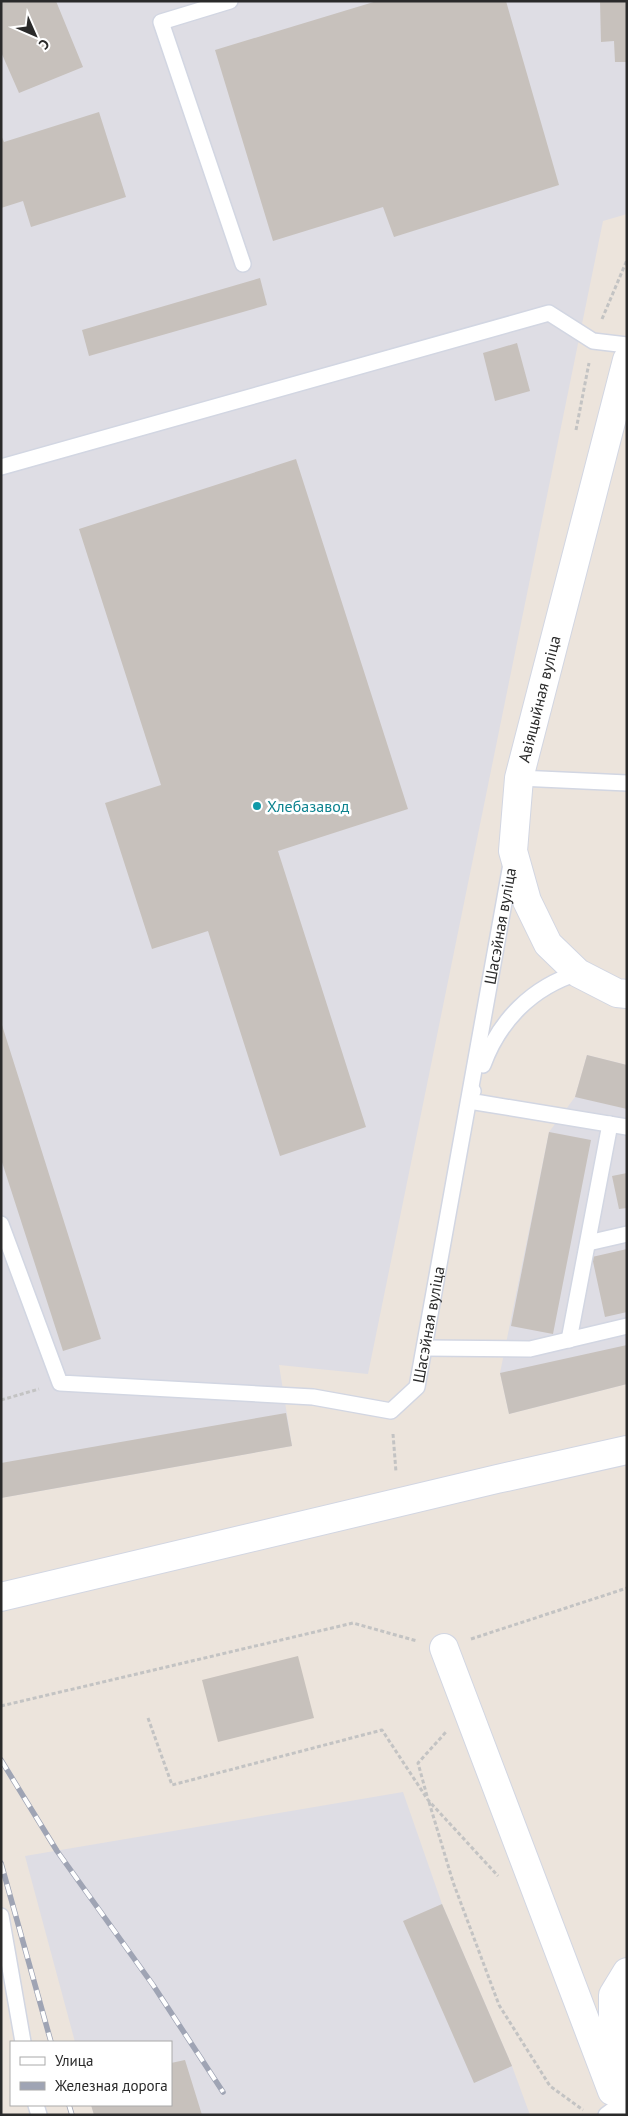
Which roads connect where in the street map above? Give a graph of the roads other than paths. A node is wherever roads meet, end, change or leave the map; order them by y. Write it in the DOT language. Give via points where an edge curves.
graph roads {
  1 [pos="230,1"];
  2 [pos="243,264"];
  3 [pos="627,345"];
  4 [pos="627,360"];
  5 [pos="1,467"];
  6 [pos="519,778"];
  7 [pos="627,783"];
  8 [pos="513,851"];
  9 [pos="578,973"];
  10 [pos="627,994"];
  11 [pos="469,1101"];
  12 [pos="610,1124"];
  13 [pos="627,1127"];
  14 [pos="1,1224"];
  15 [pos="627,1234"];
  16 [pos="588,1243"];
  17 [pos="627,1326"];
  18 [pos="569,1340"];
  19 [pos="425,1348"];
  20 [pos="627,1450"];
  21 [pos="1,1597"];
  22 [pos="444,1648"];
  23 [pos="1,1916"];
  24 [pos="627,1972"];
  25 [pos="23,2041"];
  26 [pos="618,2110"];
  1 -- 2 [label="lane" via="160,22"];
  3 -- 5 [label="lane" via="593,341 549,313"];
  4 -- 6 [label="main road, Авіяцыйная вуліца"];
  6 -- 7 [label="lane"];
  6 -- 8 [label="main road, Авіяцыйная вуліца"];
  8 -- 9 [label="main road, Авіяцыйная вуліца" via="527,901 548,944"];
  8 -- 11 [label="lane, Шасэйная вуліца"];
  9 -- 10 [label="main road, Авіяцыйная вуліца"];
  9 -- 11 [label="lane" via="558,979 510,1016 490,1046"];
  11 -- 12 [label="lane"];
  11 -- 19 [label="lane, Шасэйная вуліца"];
  12 -- 13 [label="lane"];
  12 -- 16 [label="lane"];
  14 -- 19 [label="lane, Шасэйная вуліца" via="60,1383 313,1398 391,1411 417,1387"];
  15 -- 16 [label="lane"];
  16 -- 18 [label="lane"];
  17 -- 18 [label="lane"];
  18 -- 19 [label="lane" via="530,1349"];
  20 -- 21 [label="main road"];
  22 -- 26 [label="main road"];
  23 -- 25 [label="lane"];
  24 -- 26 [label="main road" via="613,1995 613,2066"];
}
